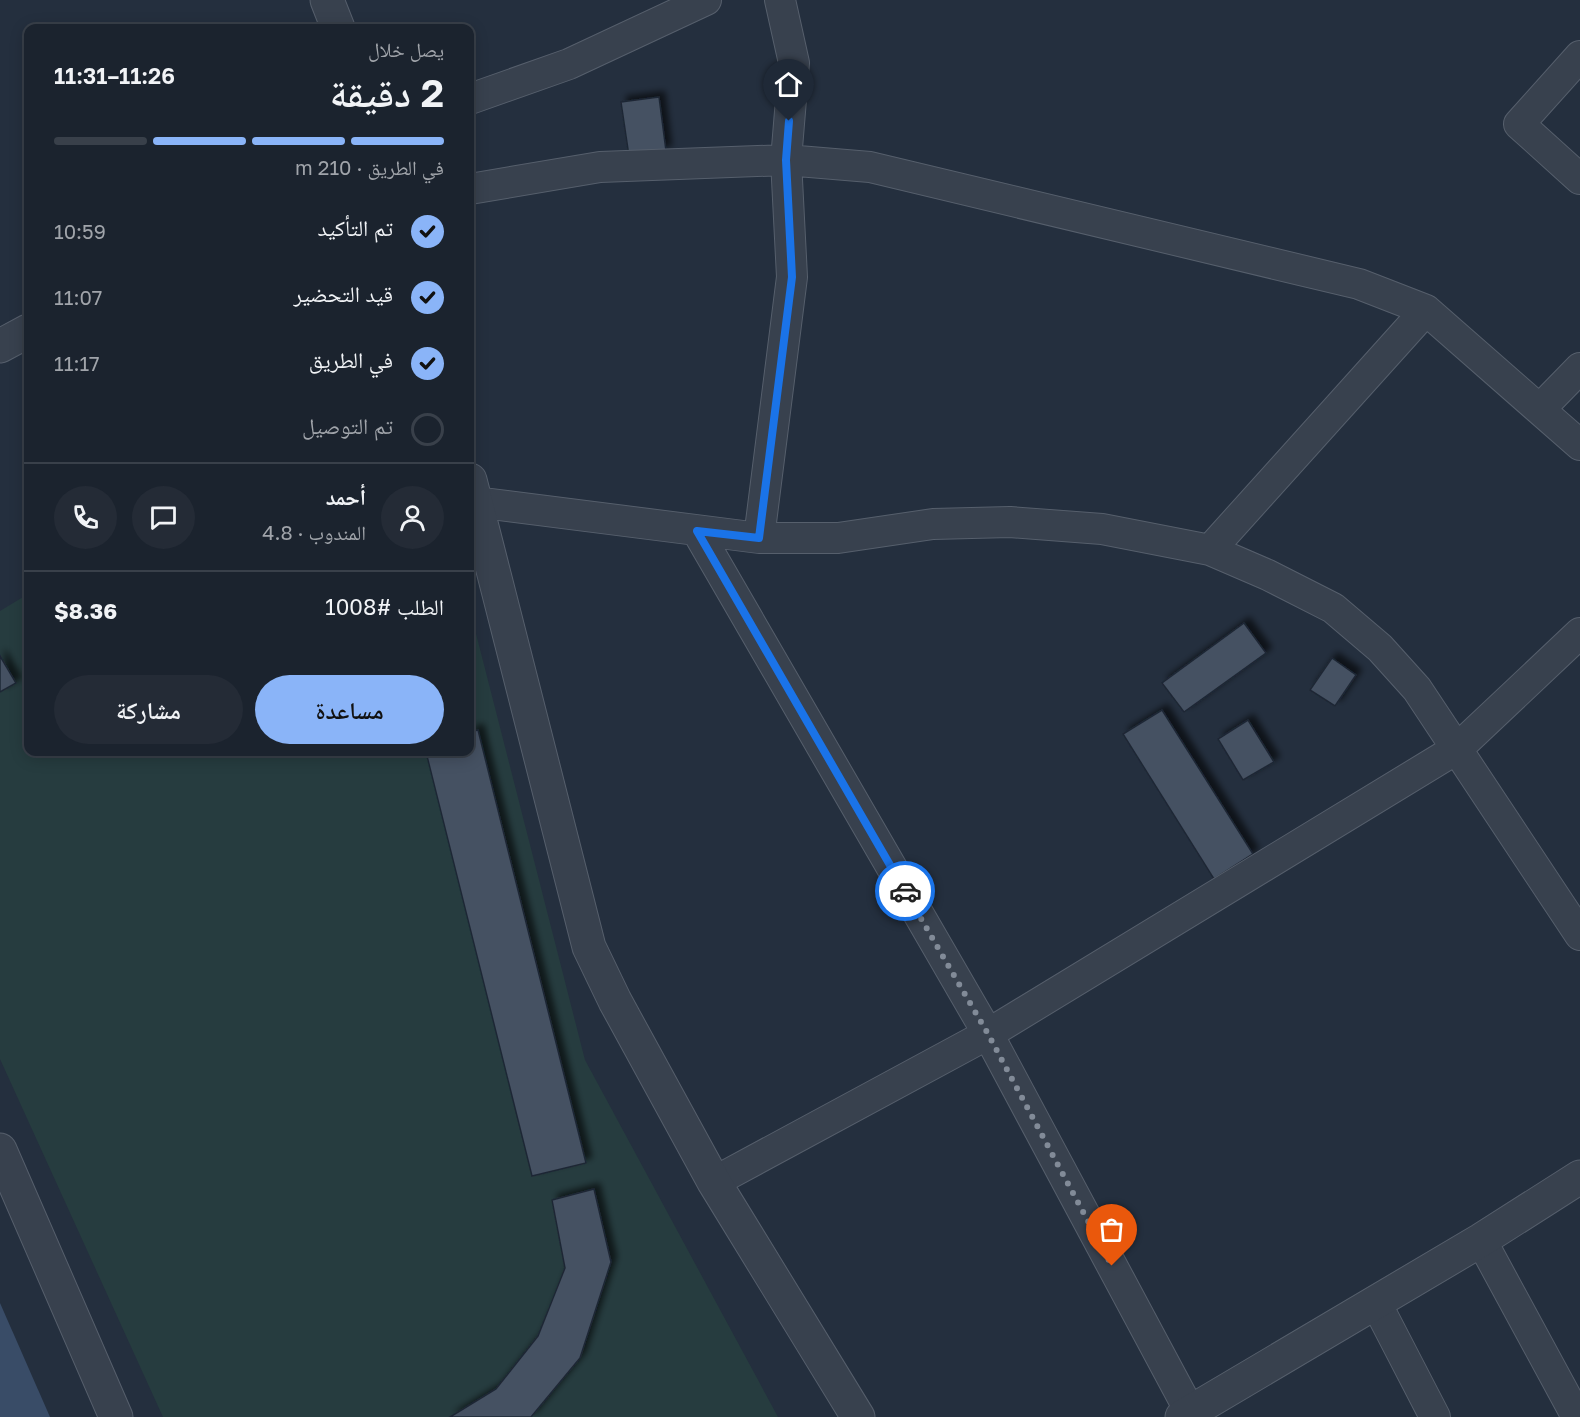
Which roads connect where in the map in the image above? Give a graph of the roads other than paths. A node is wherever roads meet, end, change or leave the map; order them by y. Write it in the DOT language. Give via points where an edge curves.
graph roads {
  1 [pos="327,0"];
  2 [pos="706,0"];
  3 [pos="780,0"];
  4 [pos="336,24"];
  5 [pos="1580,56"];
  6 [pos="474,98"];
  7 [pos="786,160"];
  8 [pos="1580,179"];
  9 [pos="474,188"];
  10 [pos="1426,310"];
  11 [pos="24,333"];
  12 [pos="0,346"];
  13 [pos="1580,368"];
  14 [pos="1540,409"];
  15 [pos="1580,445"];
  16 [pos="474,491"];
  17 [pos="474,499"];
  18 [pos="697,531"];
  19 [pos="759,538"];
  20 [pos="1210,550"];
  21 [pos="1580,633"];
  22 [pos="1458,748"];
  23 [pos="1580,935"];
  24 [pos="988,1034"];
  25 [pos="0,1150"];
  26 [pos="1580,1177"];
  27 [pos="714,1182"];
  28 [pos="1481,1240"];
  29 [pos="1376,1303"];
  30 [pos="1569,1410"];
  31 [pos="1188,1416"];
  32 [pos="116,1417"];
  33 [pos="858,1417"];
  34 [pos="1435,1417"];
  1 -- 4 [label="street"];
  2 -- 6 [label="street" via="569,64"];
  3 -- 7 [label="street" via="794,63"];
  5 -- 8 [label="street" via="1519,124"];
  7 -- 9 [label="street" via="600,167"];
  7 -- 10 [label="street" via="881,170 1359,284"];
  7 -- 19 [label="street" via="792,277"];
  10 -- 14 [label="street"];
  10 -- 20 [label="street"];
  11 -- 12 [label="street"];
  13 -- 14 [label="street"];
  14 -- 15 [label="street"];
  16 -- 18 [label="street"];
  17 -- 27 [label="street" via="589,947"];
  18 -- 19 [label="street"];
  18 -- 24 [label="street"];
  19 -- 20 [label="street" via="838,538 933,524 1010,522 1102,529"];
  20 -- 22 [label="street" via="1333,608 1380,648 1417,689"];
  21 -- 22 [label="street"];
  22 -- 23 [label="street"];
  22 -- 24 [label="street"];
  24 -- 27 [label="street"];
  24 -- 31 [label="street"];
  25 -- 32 [label="street"];
  26 -- 28 [label="street"];
  27 -- 33 [label="street"];
  28 -- 29 [label="street"];
  28 -- 30 [label="street"];
  29 -- 31 [label="street"];
  29 -- 34 [label="street"];
}
